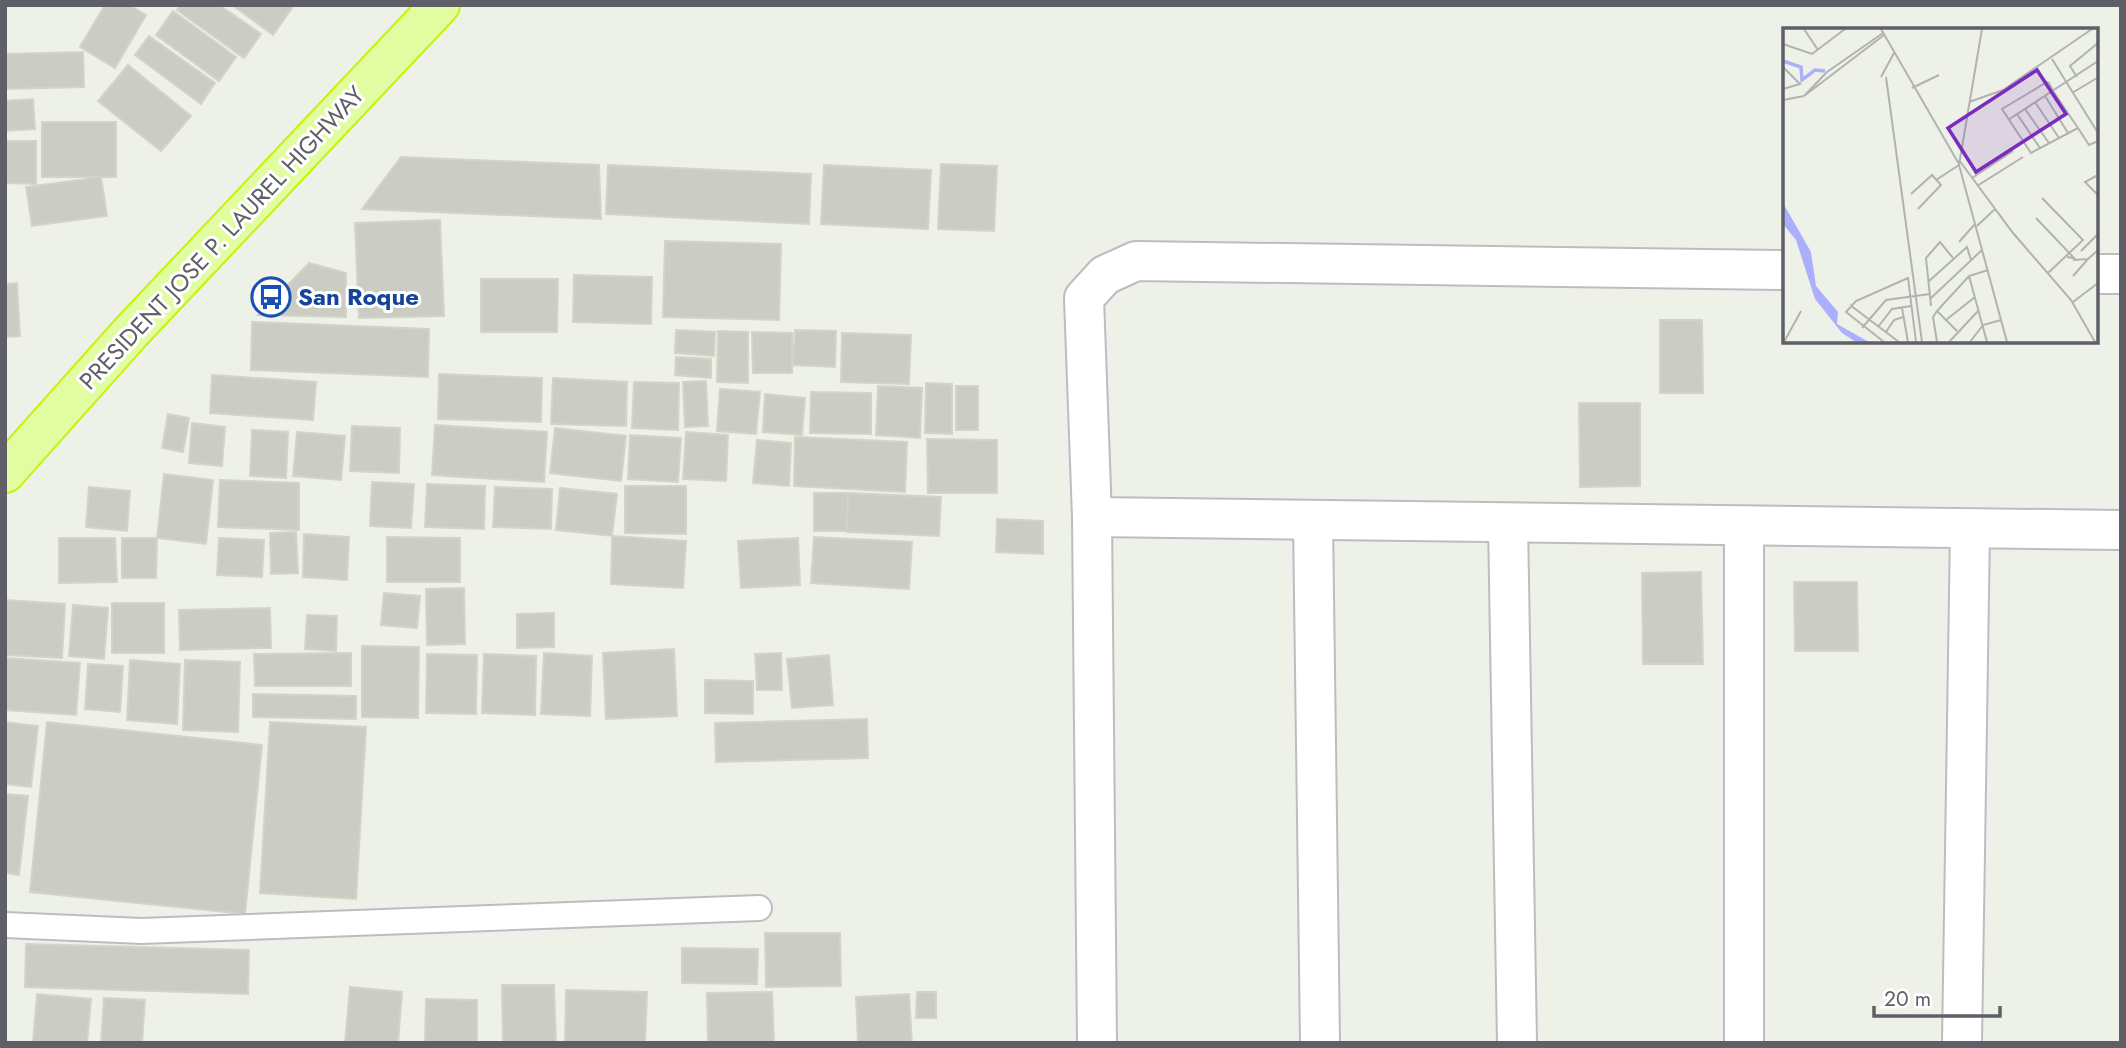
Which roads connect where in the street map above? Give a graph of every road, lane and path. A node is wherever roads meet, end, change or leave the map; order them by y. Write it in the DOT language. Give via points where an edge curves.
graph roads {
  1 [pos="440,5"];
  2 [pos="1783,270"];
  3 [pos="2098,274"];
  4 [pos="2121,274"];
  5 [pos="5,472"];
  6 [pos="1092,517"];
  7 [pos="1313,520"];
  8 [pos="1507,523"];
  9 [pos="1744,526"];
  10 [pos="1970,530"];
  11 [pos="2121,530"];
  12 [pos="759,908"];
  13 [pos="5,925"];
  14 [pos="1097,1043"];
  15 [pos="1320,1043"];
  16 [pos="1517,1043"];
  17 [pos="1744,1043"];
  18 [pos="1962,1043"];
  1 -- 5 [label="highway, PRESIDENT JOSE P. LAUREL HIGHWAY"];
  2 -- 6 [label="street" via="1136,261 1105,275 1084,298"];
  3 -- 4 [label="street"];
  6 -- 7 [label="street"];
  6 -- 14 [label="street"];
  7 -- 8 [label="street"];
  7 -- 15 [label="street"];
  8 -- 9 [label="street"];
  8 -- 16 [label="street"];
  9 -- 10 [label="street"];
  9 -- 17 [label="street"];
  10 -- 11 [label="street"];
  10 -- 18 [label="street"];
  12 -- 13 [label="lane" via="142,931"];
}
